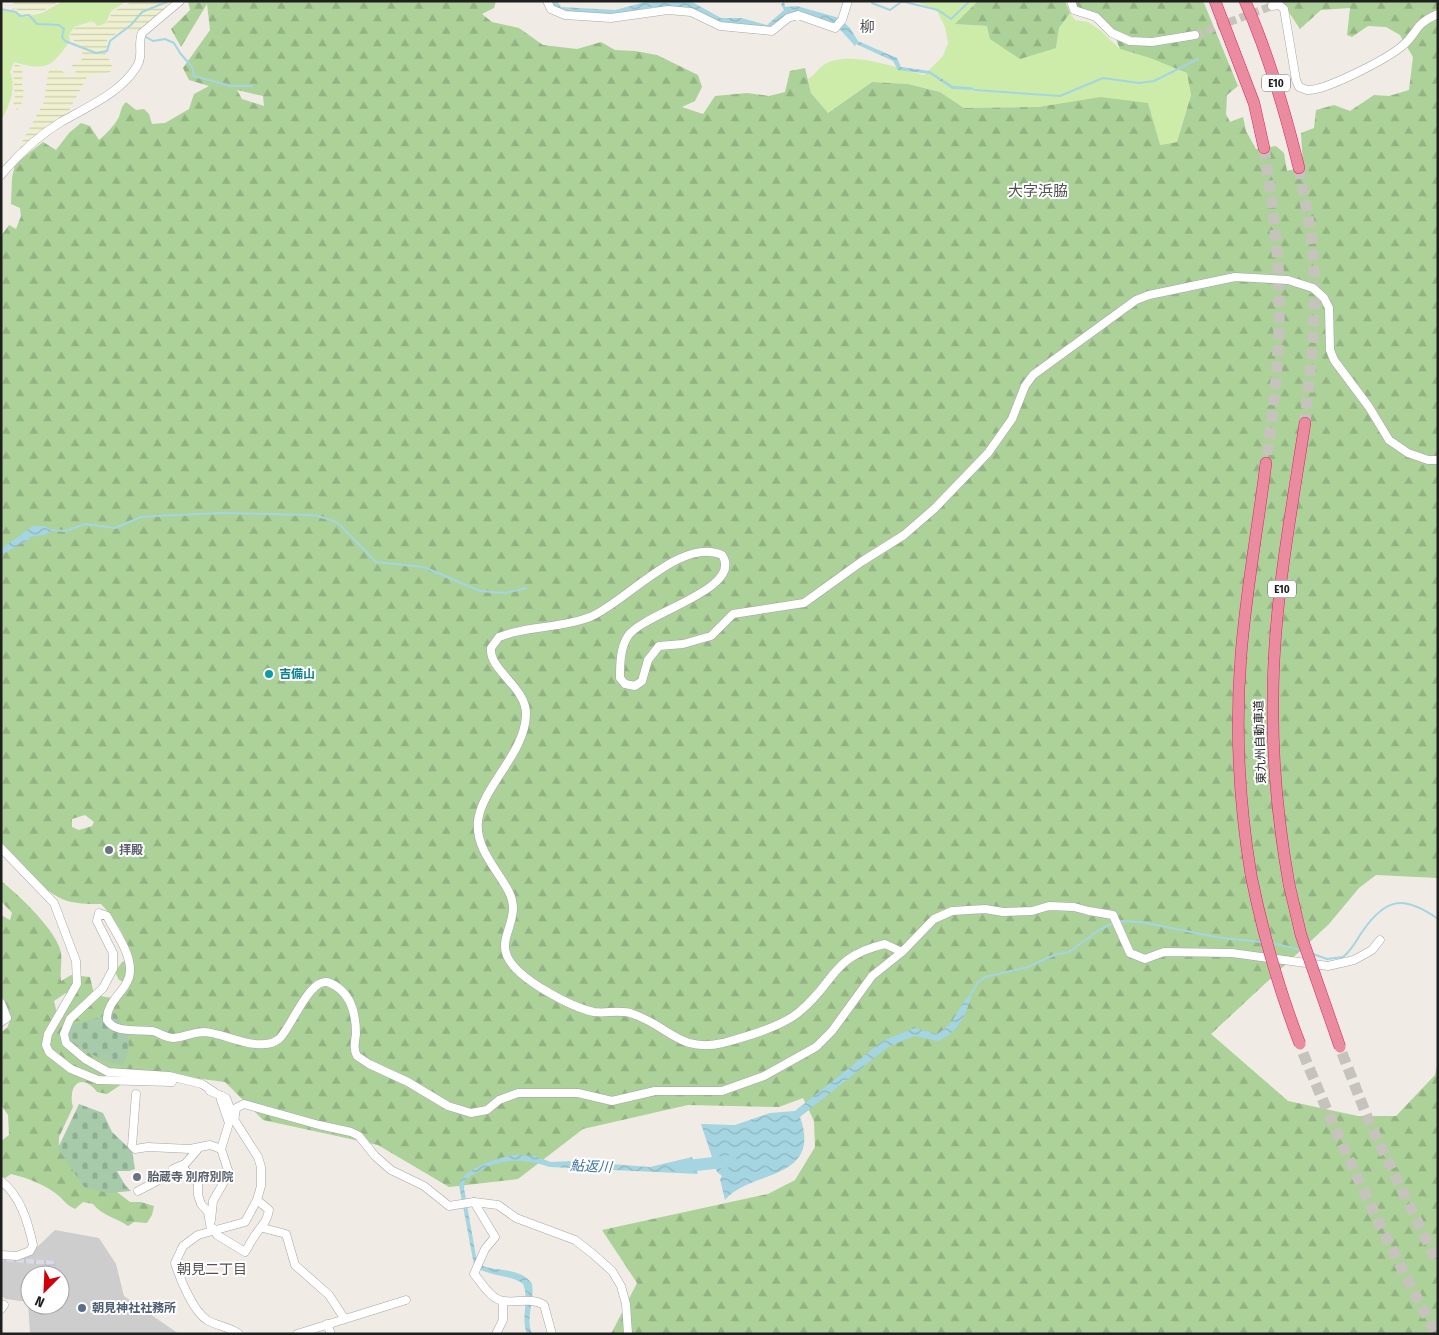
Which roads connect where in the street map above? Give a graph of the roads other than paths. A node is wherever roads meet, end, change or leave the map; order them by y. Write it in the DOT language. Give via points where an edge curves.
graph roads {
  1 [pos="180,1"];
  2 [pos="547,1"];
  3 [pos="848,1"];
  4 [pos="1071,1"];
  5 [pos="1215,1"];
  6 [pos="1245,1"];
  7 [pos="1272,6"];
  8 [pos="1438,14"];
  9 [pos="1195,36"];
  10 [pos="1264,148"];
  11 [pos="1299,168"];
  12 [pos="1,175"];
  13 [pos="1305,423"];
  14 [pos="1438,460"];
  15 [pos="1266,463"];
  16 [pos="1,848"];
  17 [pos="1380,940"];
  18 [pos="902,952"];
  19 [pos="1,1004"];
  20 [pos="1,1022"];
  21 [pos="1301,1048"];
  22 [pos="1342,1050"];
  23 [pos="136,1094"];
  24 [pos="218,1094"];
  25 [pos="235,1121"];
  26 [pos="198,1149"];
  27 [pos="221,1149"];
  28 [pos="172,1173"];
  29 [pos="1,1181"];
  30 [pos="138,1191"];
  31 [pos="258,1200"];
  32 [pos="468,1203"];
  33 [pos="212,1227"];
  34 [pos="263,1228"];
  35 [pos="1,1255"];
  36 [pos="406,1300"];
  37 [pos="503,1302"];
  38 [pos="344,1318"];
  39 [pos="327,1324"];
  40 [pos="239,1334"];
  41 [pos="297,1334"];
  42 [pos="331,1334"];
  43 [pos="496,1334"];
  44 [pos="552,1334"];
  45 [pos="628,1334"];
  1 -- 12 [label="street" via="142,33 140,60 125,82 35,141"];
  2 -- 3 [label="street" via="552,9 565,15 611,18 644,12 683,11 720,26 772,31 788,18 798,15 836,28"];
  4 -- 9 [label="street" via="1074,10 1096,18 1112,33 1130,41 1152,42"];
  5 -- 10 [label="highway, E10" via="1254,103"];
  6 -- 11 [label="highway, E10" via="1282,99"];
  7 -- 8 [label="street" via="1279,5 1284,9 1296,80 1307,90 1364,69 1402,47 1419,24"];
  13 -- 22 [label="highway, 東九州自動車道 / E10, bridge" via="1277,635 1273,756 1289,884 1301,935"];
  14 -- 18 [label="street" via="1408,454 1389,440 1332,355 1329,308 1319,292 1307,285 1282,279 1223,278 1142,297 1044,366 1025,386 1012,420 998,440 949,496 911,530 804,603 733,614 711,636 683,644 659,646 648,660 642,681 635,686 625,684 620,678 622,655 625,640 633,630 711,588 724,574 726,563 722,555 696,553 671,563 590,617 510,632 493,644 491,655 521,695 526,714 514,750 479,816 478,831 487,856 513,902 506,956 530,980 586,1009 635,1014 680,1041 705,1045 746,1036 791,1018 842,963 853,956 886,944"];
  15 -- 21 [label="highway, 東九州自動車道 / E10, bridge" via="1241,655 1240,776 1251,875 1263,935"];
  16 -- 24 [label="street" via="54,903 76,961 77,984 46,1038 52,1055 81,1074 98,1080 162,1080"];
  17 -- 18 [label="street" via="1372,950 1354,960 1328,966 1232,953 1164,952 1145,959 1130,954 1113,915 1074,907 1048,906 1032,911 952,911 934,919"];
  18 -- 24 [label="street" via="872,976 821,1042 747,1084 722,1091 655,1091 612,1101 578,1093 518,1092 499,1100 487,1110 471,1113 448,1106 357,1056 354,1045 356,1024 349,999 328,982 320,983 311,991 280,1037 269,1042 246,1042 206,1032 171,1038 110,1025 106,1017 108,1009 128,978 130,968 107,916 100,912 97,921 111,949 113,969 104,988 70,1018 64,1034 66,1044 108,1072 169,1076 202,1084"];
  19 -- 20 [label="street" via="7,1018"];
  23 -- 26 [label="street" via="133,1148"];
  24 -- 25 [label="street" via="226,1098"];
  24 -- 27 [label="street" via="228,1124"];
  25 -- 31 [label="street" via="261,1167"];
  25 -- 32 [label="street" via="236,1108 244,1104 351,1132 359,1136 391,1170 424,1186 449,1206"];
  26 -- 27 [label="street" via="210,1145"];
  26 -- 28 [label="street"];
  27 -- 33 [label="street" via="229,1173 213,1201"];
  28 -- 30 [label="street"];
  28 -- 33 [label="street" via="185,1170 196,1179 199,1199 208,1212"];
  29 -- 35 [label="street" via="15,1195 33,1244 31,1250 18,1256"];
  31 -- 33 [label="street" via="245,1222"];
  31 -- 34 [label="street" via="270,1210"];
  32 -- 37 [label="street" via="495,1237 484,1249 474,1274 491,1294"];
  32 -- 45 [label="street" via="498,1205 516,1218 575,1240 593,1254 612,1271 621,1286"];
  33 -- 34 [label="street" via="217,1235 245,1252 256,1232"];
  33 -- 40 [label="street" via="183,1246 175,1263 200,1314"];
  34 -- 38 [label="street" via="286,1234 295,1265 329,1295"];
  36 -- 38 [label="street"];
  37 -- 43 [label="street" via="503,1320"];
  37 -- 44 [label="street" via="541,1303 546,1308"];
  38 -- 39 [label="street"];
  39 -- 41 [label="street"];
  39 -- 42 [label="street"];
}
